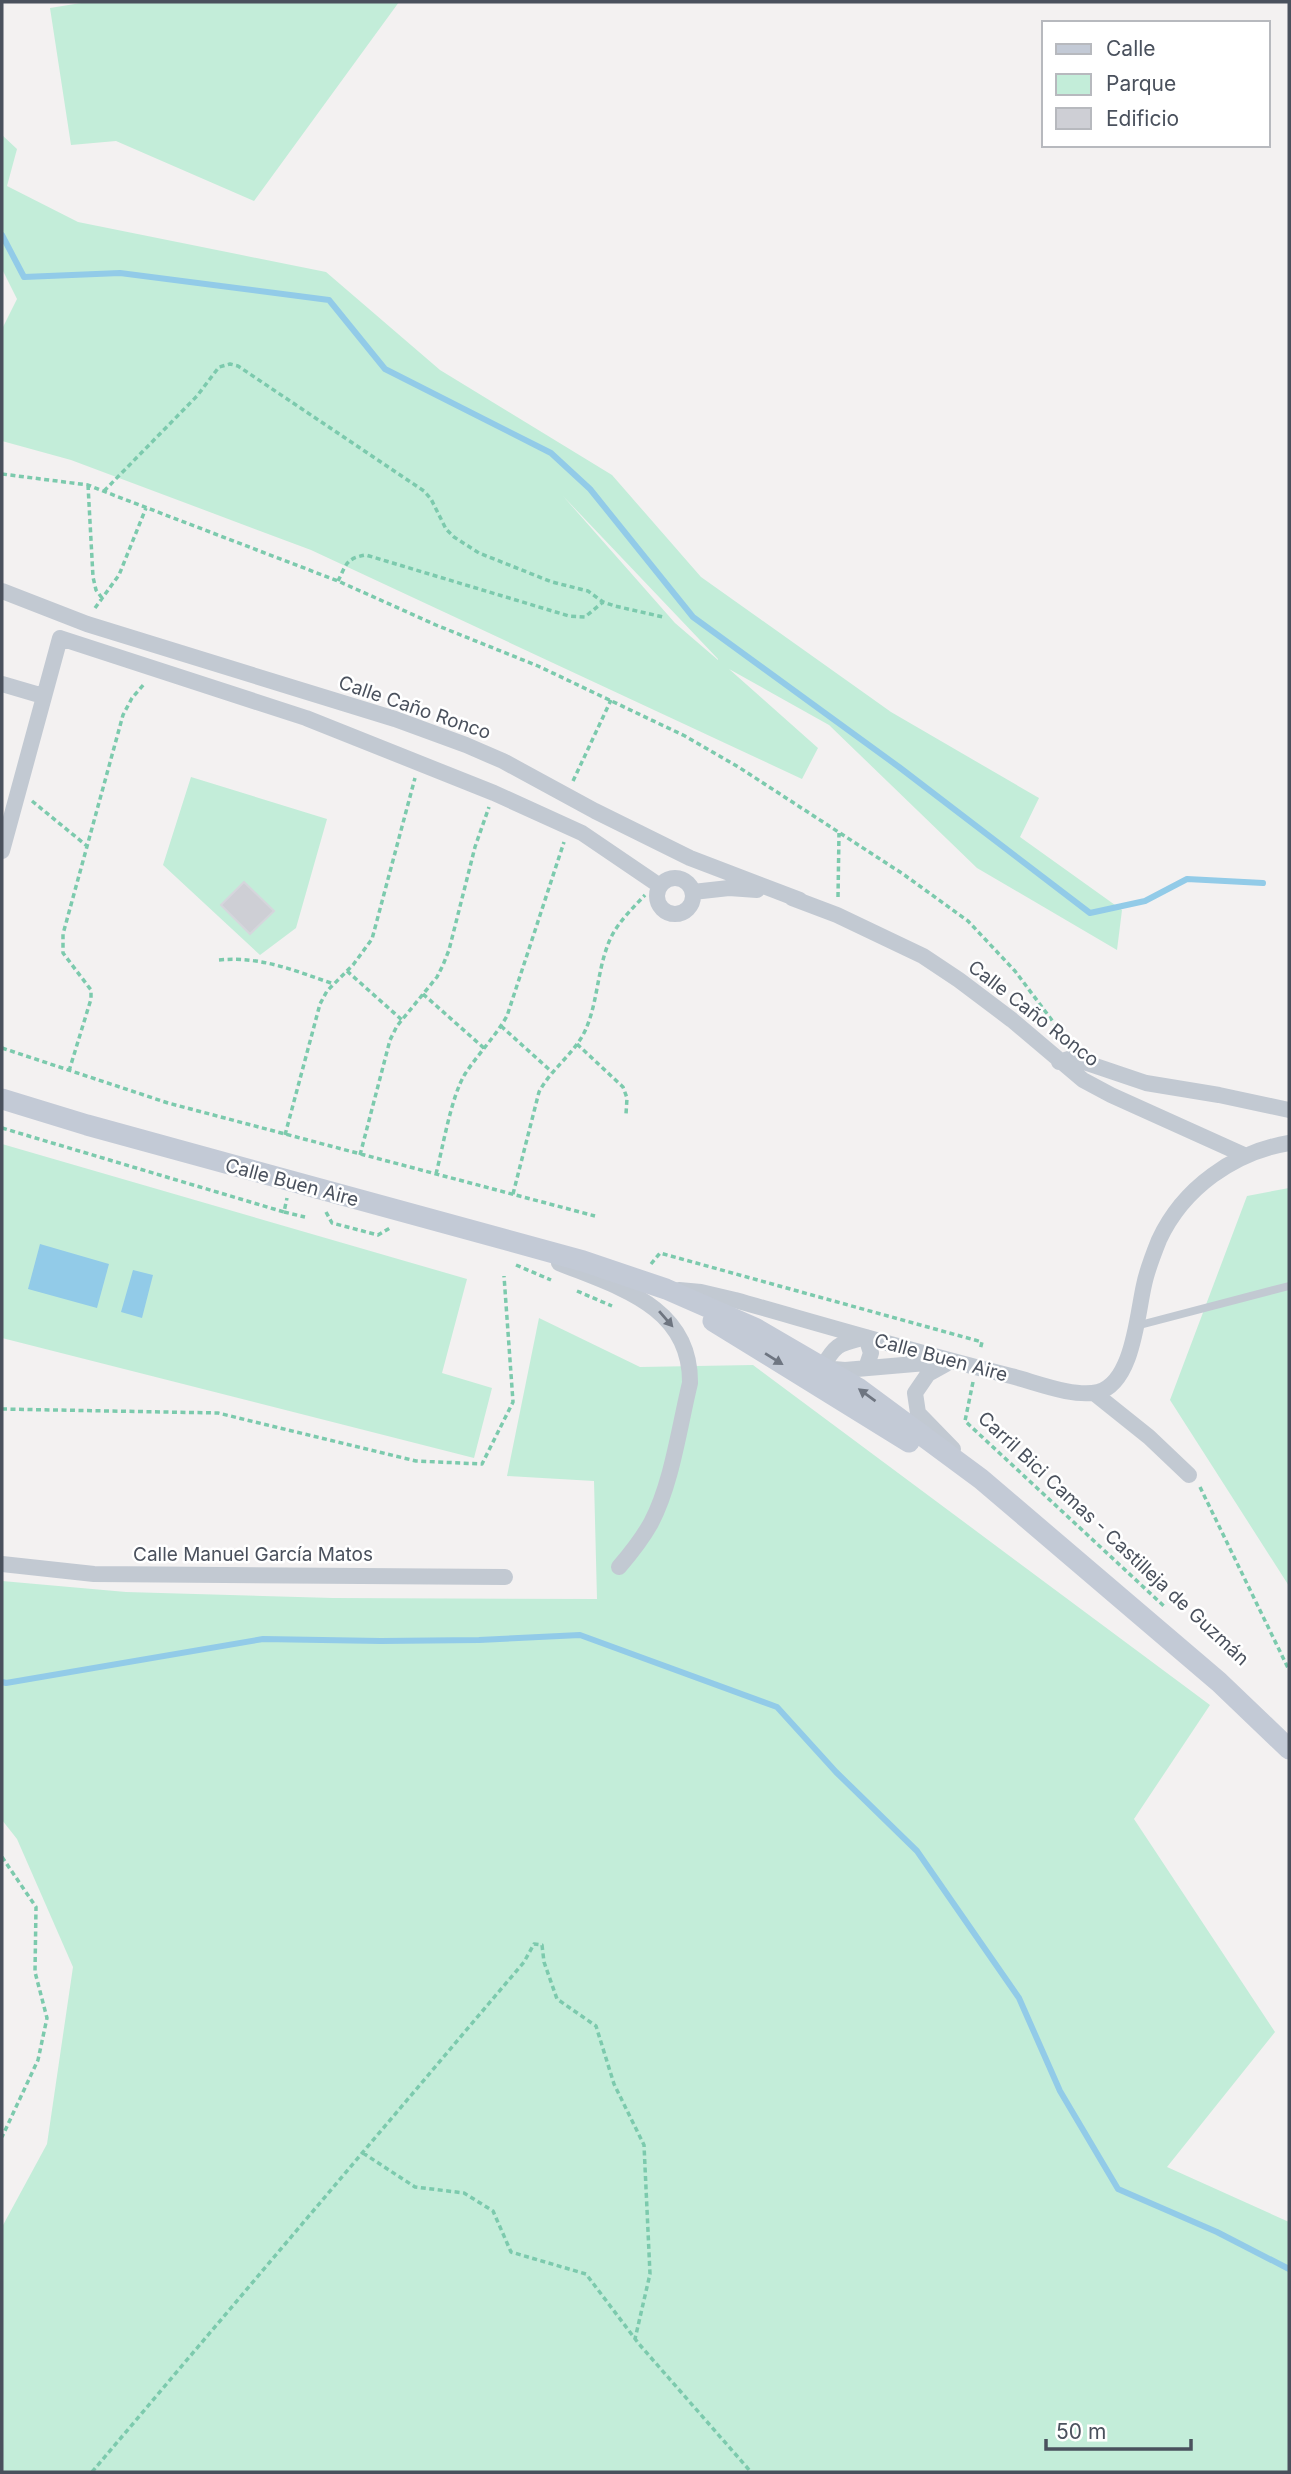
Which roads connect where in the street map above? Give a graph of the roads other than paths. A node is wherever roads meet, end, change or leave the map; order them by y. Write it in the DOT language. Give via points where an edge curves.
graph roads {
  1 [pos="2,591"];
  2 [pos="2,684"];
  3 [pos="43,696"];
  4 [pos="2,785"];
  5 [pos="18,790"];
  6 [pos="2,852"];
  7 [pos="658,885"];
  8 [pos="693,892"];
  9 [pos="800,900"];
  10 [pos="1064,1060"];
  11 [pos="2,1099"];
  12 [pos="1289,1110"];
  13 [pos="1289,1143"];
  14 [pos="1244,1156"];
  15 [pos="496,1237"];
  16 [pos="583,1261"];
  17 [pos="1289,1286"];
  18 [pos="666,1289"];
  19 [pos="1135,1326"];
  20 [pos="866,1337"];
  21 [pos="951,1361"];
  22 [pos="822,1368"];
  23 [pos="866,1368"];
  24 [pos="1094,1393"];
  25 [pos="1189,1475"];
  26 [pos="981,1479"];
  27 [pos="1050,1538"];
  28 [pos="2,1564"];
  29 [pos="619,1567"];
  30 [pos="505,1577"];
  31 [pos="1289,1749"];
  1 -- 9 [label="street, Calle Caño Ronco" via="88,624 419,727 503,761 690,858"];
  2 -- 3 [label="street"];
  3 -- 5 [label="street"];
  3 -- 7 [label="street" via="60,638 285,710 419,762 569,827"];
  4 -- 5 [label="street"];
  5 -- 6 [label="street"];
  7 -- 8 [label="street" via="683,879"];
  7 -- 8 [label="street" via="659,903 672,914 688,909"];
  8 -- 9 [label="street, Calle Caño Ronco" via="749,889"];
  9 -- 10 [label="street, Calle Caño Ronco" via="923,956"];
  10 -- 12 [label="street" via="1146,1083"];
  10 -- 14 [label="street, Calle Caño Ronco" via="1083,1080 1111,1095"];
  11 -- 15 [label="main road, Calle Buen Aire"];
  13 -- 14 [label="street"];
  14 -- 19 [label="street" via="1203,1183 1167,1224 1148,1268"];
  15 -- 16 [label="main road, Calle Buen Aire"];
  15 -- 29 [label="street, one-way" via="653,1305 684,1342 690,1383 664,1492 641,1540"];
  16 -- 18 [label="main road"];
  16 -- 27 [label="main road, one-way" via="713,1321 914,1445"];
  17 -- 19 [label="lane"];
  18 -- 20 [label="street, Calle Buen Aire" via="735,1300"];
  18 -- 22 [label="main road" via="755,1328"];
  19 -- 24 [label="street" via="1118,1379"];
  20 -- 21 [label="street, Calle Buen Aire"];
  20 -- 22 [label="street" via="832,1349"];
  20 -- 23 [label="street" via="871,1353"];
  21 -- 23 [label="street"];
  21 -- 24 [label="street, Calle Buen Aire" via="1072,1392"];
  21 -- 26 [label="street" via="928,1374 915,1393 918,1413"];
  22 -- 23 [label="street"];
  26 -- 22 [label="main road, one-way" via="858,1388"];
  24 -- 25 [label="street"];
  26 -- 27 [label="main road"];
  27 -- 31 [label="main road" via="1219,1682"];
  28 -- 30 [label="street, Calle Manuel García Matos" via="94,1574"];
}
